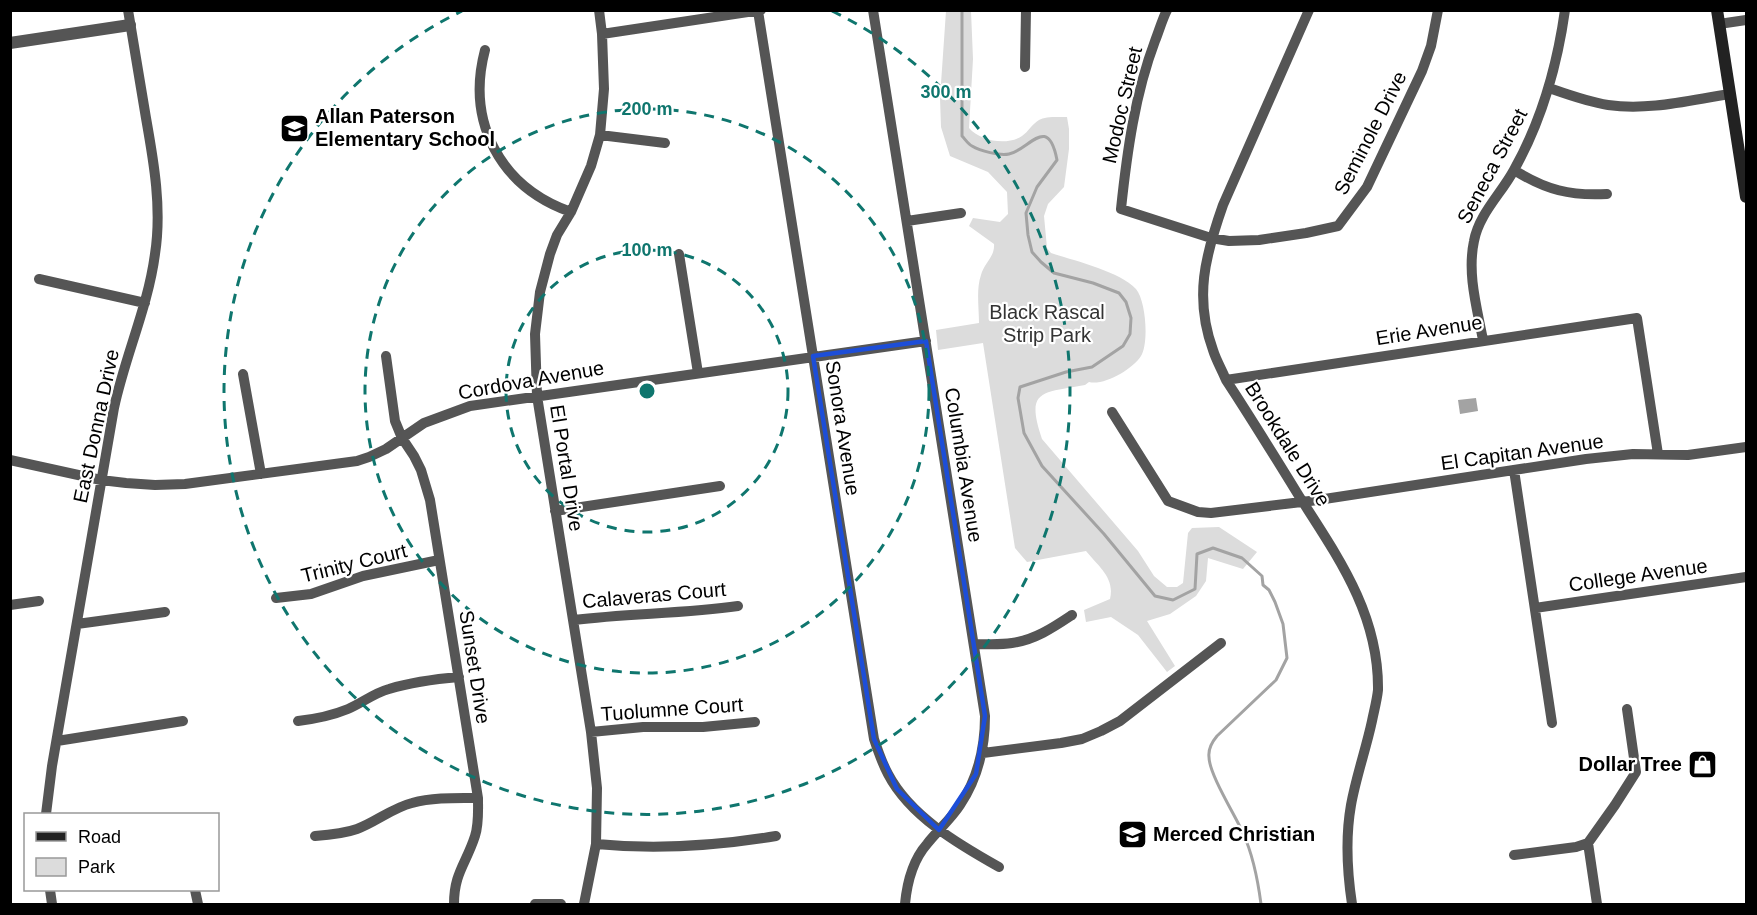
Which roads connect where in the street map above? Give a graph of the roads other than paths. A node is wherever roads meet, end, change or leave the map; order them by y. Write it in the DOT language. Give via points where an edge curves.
graph roads {
  1 [pos="128,10"];
  2 [pos="599,10"];
  3 [pos="873,10"];
  4 [pos="1026,10"];
  5 [pos="1167,10"];
  6 [pos="1309,10"];
  7 [pos="1438,10"];
  8 [pos="1565,10"];
  9 [pos="1717,10"];
  10 [pos="759,11"];
  11 [pos="1746,20"];
  12 [pos="1719,24"];
  13 [pos="130,25"];
  14 [pos="602,34"];
  15 [pos="10,43"];
  16 [pos="485,50"];
  17 [pos="1025,67"];
  18 [pos="1549,88"];
  19 [pos="1730,94"];
  20 [pos="600,135"];
  21 [pos="665,144"];
  22 [pos="1514,170"];
  23 [pos="1607,194"];
  24 [pos="1746,197"];
  25 [pos="1121,209"];
  26 [pos="571,212"];
  27 [pos="961,213"];
  28 [pos="907,221"];
  29 [pos="1211,238"];
  30 [pos="679,254"];
  31 [pos="39,279"];
  32 [pos="145,303"];
  33 [pos="1483,340"];
  34 [pos="926,341"];
  35 [pos="386,356"];
  36 [pos="813,356"];
  37 [pos="699,373"];
  38 [pos="243,374"];
  39 [pos="1226,380"];
  40 [pos="537,396"];
  41 [pos="1112,412"];
  42 [pos="402,438"];
  43 [pos="1746,447"];
  44 [pos="1658,454"];
  45 [pos="10,460"];
  46 [pos="1514,470"];
  47 [pos="261,474"];
  48 [pos="101,480"];
  49 [pos="720,486"];
  50 [pos="1303,502"];
  51 [pos="555,511"];
  52 [pos="439,560"];
  53 [pos="1746,577"];
  54 [pos="276,598"];
  55 [pos="39,601"];
  56 [pos="10,605"];
  57 [pos="738,606"];
  58 [pos="1534,608"];
  59 [pos="165,612"];
  60 [pos="1072,615"];
  61 [pos="574,620"];
  62 [pos="77,624"];
  63 [pos="1221,643"];
  64 [pos="974,644"];
  65 [pos="459,677"];
  66 [pos="1627,709"];
  67 [pos="183,721"];
  68 [pos="298,721"];
  69 [pos="755,722"];
  70 [pos="1552,723"];
  71 [pos="591,732"];
  72 [pos="57,741"];
  73 [pos="982,753"];
  74 [pos="478,798"];
  75 [pos="46,813"];
  76 [pos="939,830"];
  77 [pos="315,836"];
  78 [pos="776,836"];
  79 [pos="1588,843"];
  80 [pos="596,844"];
  81 [pos="1514,855"];
  82 [pos="999,867"];
  83 [pos="454,904"];
  84 [pos="535,904"];
  85 [pos="561,904"];
  86 [pos="584,904"];
  87 [pos="905,904"];
  88 [pos="1352,904"];
  89 [pos="1597,904"];
  1 -- 13 [label="street, East Donna Drive"];
  2 -- 14 [label="street, El Portal Drive"];
  3 -- 28 [label="street, Columbia Avenue"];
  4 -- 17 [label="street"];
  5 -- 25 [label="street, Modoc Street" via="1143,77"];
  6 -- 29 [label="street, Brookdale Drive"];
  7 -- 29 [label="street, Seminole Drive" via="1422,71 1367,187 1338,226 1259,240"];
  8 -- 18 [label="street, Seneca Street"];
  9 -- 12 [label="main road"];
  10 -- 14 [label="street"];
  10 -- 36 [label="street, Sonora Avenue"];
  11 -- 12 [label="street"];
  12 -- 19 [label="main road"];
  13 -- 15 [label="street"];
  13 -- 32 [label="street, East Donna Drive" via="158,211 156,253"];
  14 -- 20 [label="street, El Portal Drive" via="604,89"];
  16 -- 26 [label="street" via="480,101 495,150 529,190"];
  18 -- 19 [label="street" via="1608,105 1642,107"];
  18 -- 22 [label="street, Seneca Street" via="1534,131"];
  19 -- 24 [label="main road"];
  20 -- 21 [label="street"];
  20 -- 26 [label="street, El Portal Drive"];
  22 -- 23 [label="street" via="1549,188 1575,194"];
  22 -- 33 [label="street, Seneca Street" via="1474,238 1472,277"];
  25 -- 29 [label="street, Seminole Drive"];
  26 -- 40 [label="street, El Portal Drive" via="550,254 536,312"];
  27 -- 28 [label="street"];
  28 -- 34 [label="street, Columbia Avenue"];
  29 -- 39 [label="street, Brookdale Drive" via="1202,288 1203,306 1213,352"];
  30 -- 37 [label="street"];
  31 -- 32 [label="street"];
  32 -- 48 [label="street, East Donna Drive" via="118,387"];
  33 -- 39 [label="street, Erie Avenue"];
  33 -- 44 [label="street, Erie Avenue" via="1637,318"];
  34 -- 36 [label="street, Cordova Avenue"];
  34 -- 64 [label="street, Columbia Avenue"];
  35 -- 42 [label="street, Sunset Drive" via="395,421"];
  36 -- 37 [label="street, Cordova Avenue"];
  36 -- 76 [label="street, Sonora Avenue" via="874,739 897,789"];
  37 -- 40 [label="street, Cordova Avenue"];
  38 -- 47 [label="street"];
  39 -- 50 [label="street, Brookdale Drive"];
  40 -- 42 [label="street, Cordova Avenue" via="455,410"];
  40 -- 51 [label="street, El Portal Drive"];
  41 -- 50 [label="street, El Capitan Avenue" via="1168,501 1211,513"];
  42 -- 47 [label="street, Cordova Avenue" via="357,461"];
  42 -- 52 [label="street, Sunset Drive" via="426,485"];
  43 -- 44 [label="street, El Capitan Avenue" via="1688,455"];
  44 -- 46 [label="street, El Capitan Avenue"];
  45 -- 48 [label="street, Cordova Avenue"];
  46 -- 50 [label="street, El Capitan Avenue"];
  46 -- 58 [label="street"];
  47 -- 48 [label="street, Cordova Avenue" via="185,484"];
  48 -- 62 [label="street, East Donna Drive"];
  49 -- 51 [label="street"];
  50 -- 88 [label="street, Brookdale Drive" via="1356,590 1373,639 1377,666 1378,692 1346,839"];
  51 -- 61 [label="street, El Portal Drive"];
  52 -- 54 [label="street, Trinity Court" via="363,576 311,594"];
  52 -- 65 [label="street, Sunset Drive"];
  53 -- 58 [label="street, College Avenue"];
  55 -- 56 [label="street"];
  57 -- 61 [label="street, Calaveras Court"];
  58 -- 70 [label="street"];
  59 -- 62 [label="street"];
  60 -- 64 [label="street" via="1031,638 1013,643"];
  61 -- 71 [label="street, El Portal Drive"];
  62 -- 72 [label="street, East Donna Drive"];
  63 -- 73 [label="street" via="1120,721 1101,731 1061,743"];
  64 -- 73 [label="street, Columbia Avenue" via="985,716"];
  65 -- 68 [label="street" via="423,680 389,689 333,715"];
  65 -- 74 [label="street, Sunset Drive"];
  66 -- 79 [label="street" via="1636,772"];
  67 -- 72 [label="street"];
  69 -- 71 [label="street, Tuolumne Court"];
  71 -- 80 [label="street, El Portal Drive" via="597,788"];
  72 -- 75 [label="street, East Donna Drive"];
  73 -- 76 [label="street, Columbia Avenue" via="967,794"];
  74 -- 77 [label="street" via="411,803 358,828"];
  74 -- 83 [label="street, Sunset Drive" via="476,834 458,874"];
  76 -- 82 [label="street, Sonora Avenue"];
  76 -- 87 [label="street, Columbia Avenue" via="913,867"];
  78 -- 80 [label="street" via="667,848"];
  79 -- 81 [label="street"];
  79 -- 89 [label="street"];
  80 -- 86 [label="street, El Portal Drive"];
  84 -- 85 [label="street"];
}
